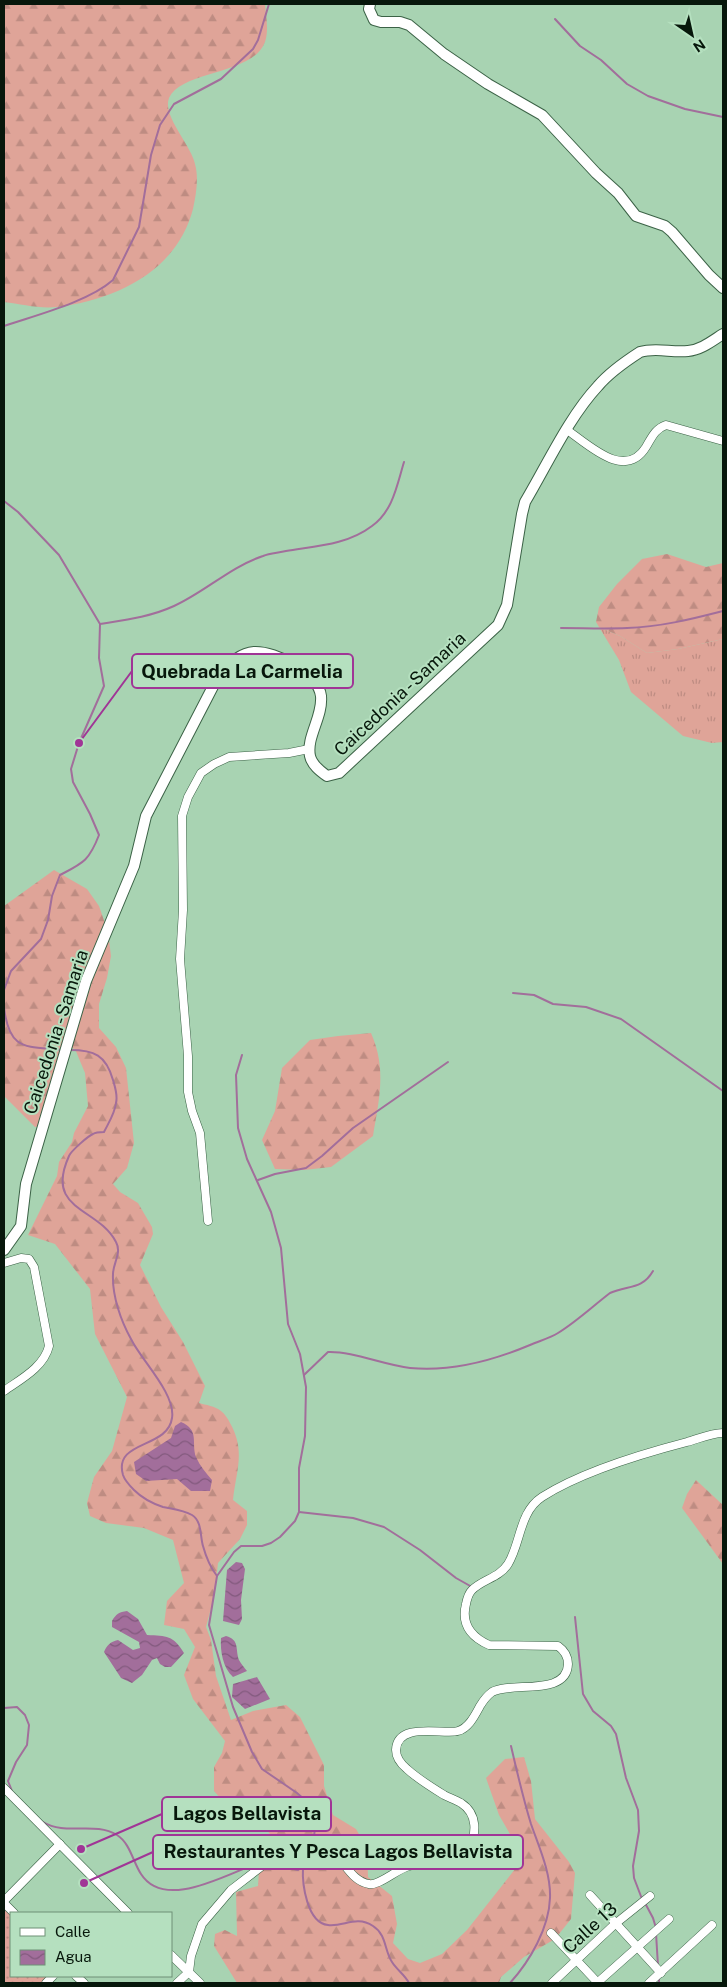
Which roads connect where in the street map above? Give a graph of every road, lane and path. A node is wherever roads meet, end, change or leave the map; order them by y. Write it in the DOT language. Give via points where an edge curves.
graph roads {
  1 [pos="370,4"];
  2 [pos="723,288"];
  3 [pos="723,334"];
  4 [pos="568,430"];
  5 [pos="723,441"];
  6 [pos="309,749"];
  7 [pos="208,1221"];
  8 [pos="4,1250"];
  9 [pos="4,1263"];
  10 [pos="4,1391"];
  11 [pos="723,1433"];
  12 [pos="4,1788"];
  13 [pos="60,1844"];
  14 [pos="590,1895"];
  15 [pos="650,1896"];
  16 [pos="4,1902"];
  17 [pos="13,1912"];
  18 [pos="123,1912"];
  19 [pos="669,1919"];
  20 [pos="616,1924"];
  21 [pos="712,1925"];
  22 [pos="551,1933"];
  23 [pos="637,1947"];
  24 [pos="172,1956"];
  25 [pos="577,1961"];
  26 [pos="189,1972"];
  27 [pos="660,1973"];
  28 [pos="178,1983"];
  29 [pos="200,1983"];
  30 [pos="552,1983"];
  31 [pos="598,1983"];
  32 [pos="649,1983"];
  1 -- 2 [label="street" via="370,14 376,22 409,25 488,84 542,115 618,192 636,216 665,226"];
  3 -- 4 [label="street, Caicedonia - Samaria" via="688,352 648,349 640,352 598,385"];
  4 -- 5 [label="street" via="606,457 628,462 636,459 652,435 666,425"];
  4 -- 6 [label="street, Caicedonia - Samaria" via="526,502 507,605 498,625 339,773 327,776 318,770 310,759"];
  6 -- 7 [label="street" via="229,757 214,764 201,773 182,816 180,959 188,1092 200,1133"];
  6 -- 8 [label="street, Caicedonia - Samaria" via="321,710 321,694 307,674 286,660 252,652 221,671 146,816 134,866 86,981 26,1184 21,1226"];
  9 -- 10 [label="street" via="29,1259 34,1267 49,1346 39,1365"];
  11 -- 26 [label="street" via="652,1451 588,1475 541,1498 524,1518 508,1564 500,1574 477,1587 468,1597 464,1615 466,1626 479,1641 489,1645 558,1646 564,1650 568,1668 563,1677 551,1684 492,1692 468,1726 458,1731 416,1732 400,1740 396,1748 402,1764 418,1779 463,1804 472,1816 476,1825 467,1852 458,1860 407,1867 376,1884 370,1884 354,1877 329,1850 295,1844 288,1846 231,1890 202,1924"];
  12 -- 13 [label="street"];
  13 -- 16 [label="street"];
  13 -- 18 [label="street"];
  14 -- 20 [label="street"];
  15 -- 20 [label="street, Calle 13"];
  16 -- 17 [label="street"];
  19 -- 23 [label="street"];
  20 -- 23 [label="street"];
  20 -- 25 [label="street, Calle 13"];
  21 -- 27 [label="street"];
  22 -- 25 [label="street"];
  23 -- 27 [label="street"];
  23 -- 31 [label="street"];
  24 -- 26 [label="street"];
  25 -- 30 [label="street, Calle 13"];
  25 -- 31 [label="street"];
  26 -- 28 [label="street"];
  26 -- 29 [label="street"];
  27 -- 32 [label="street"];
}
